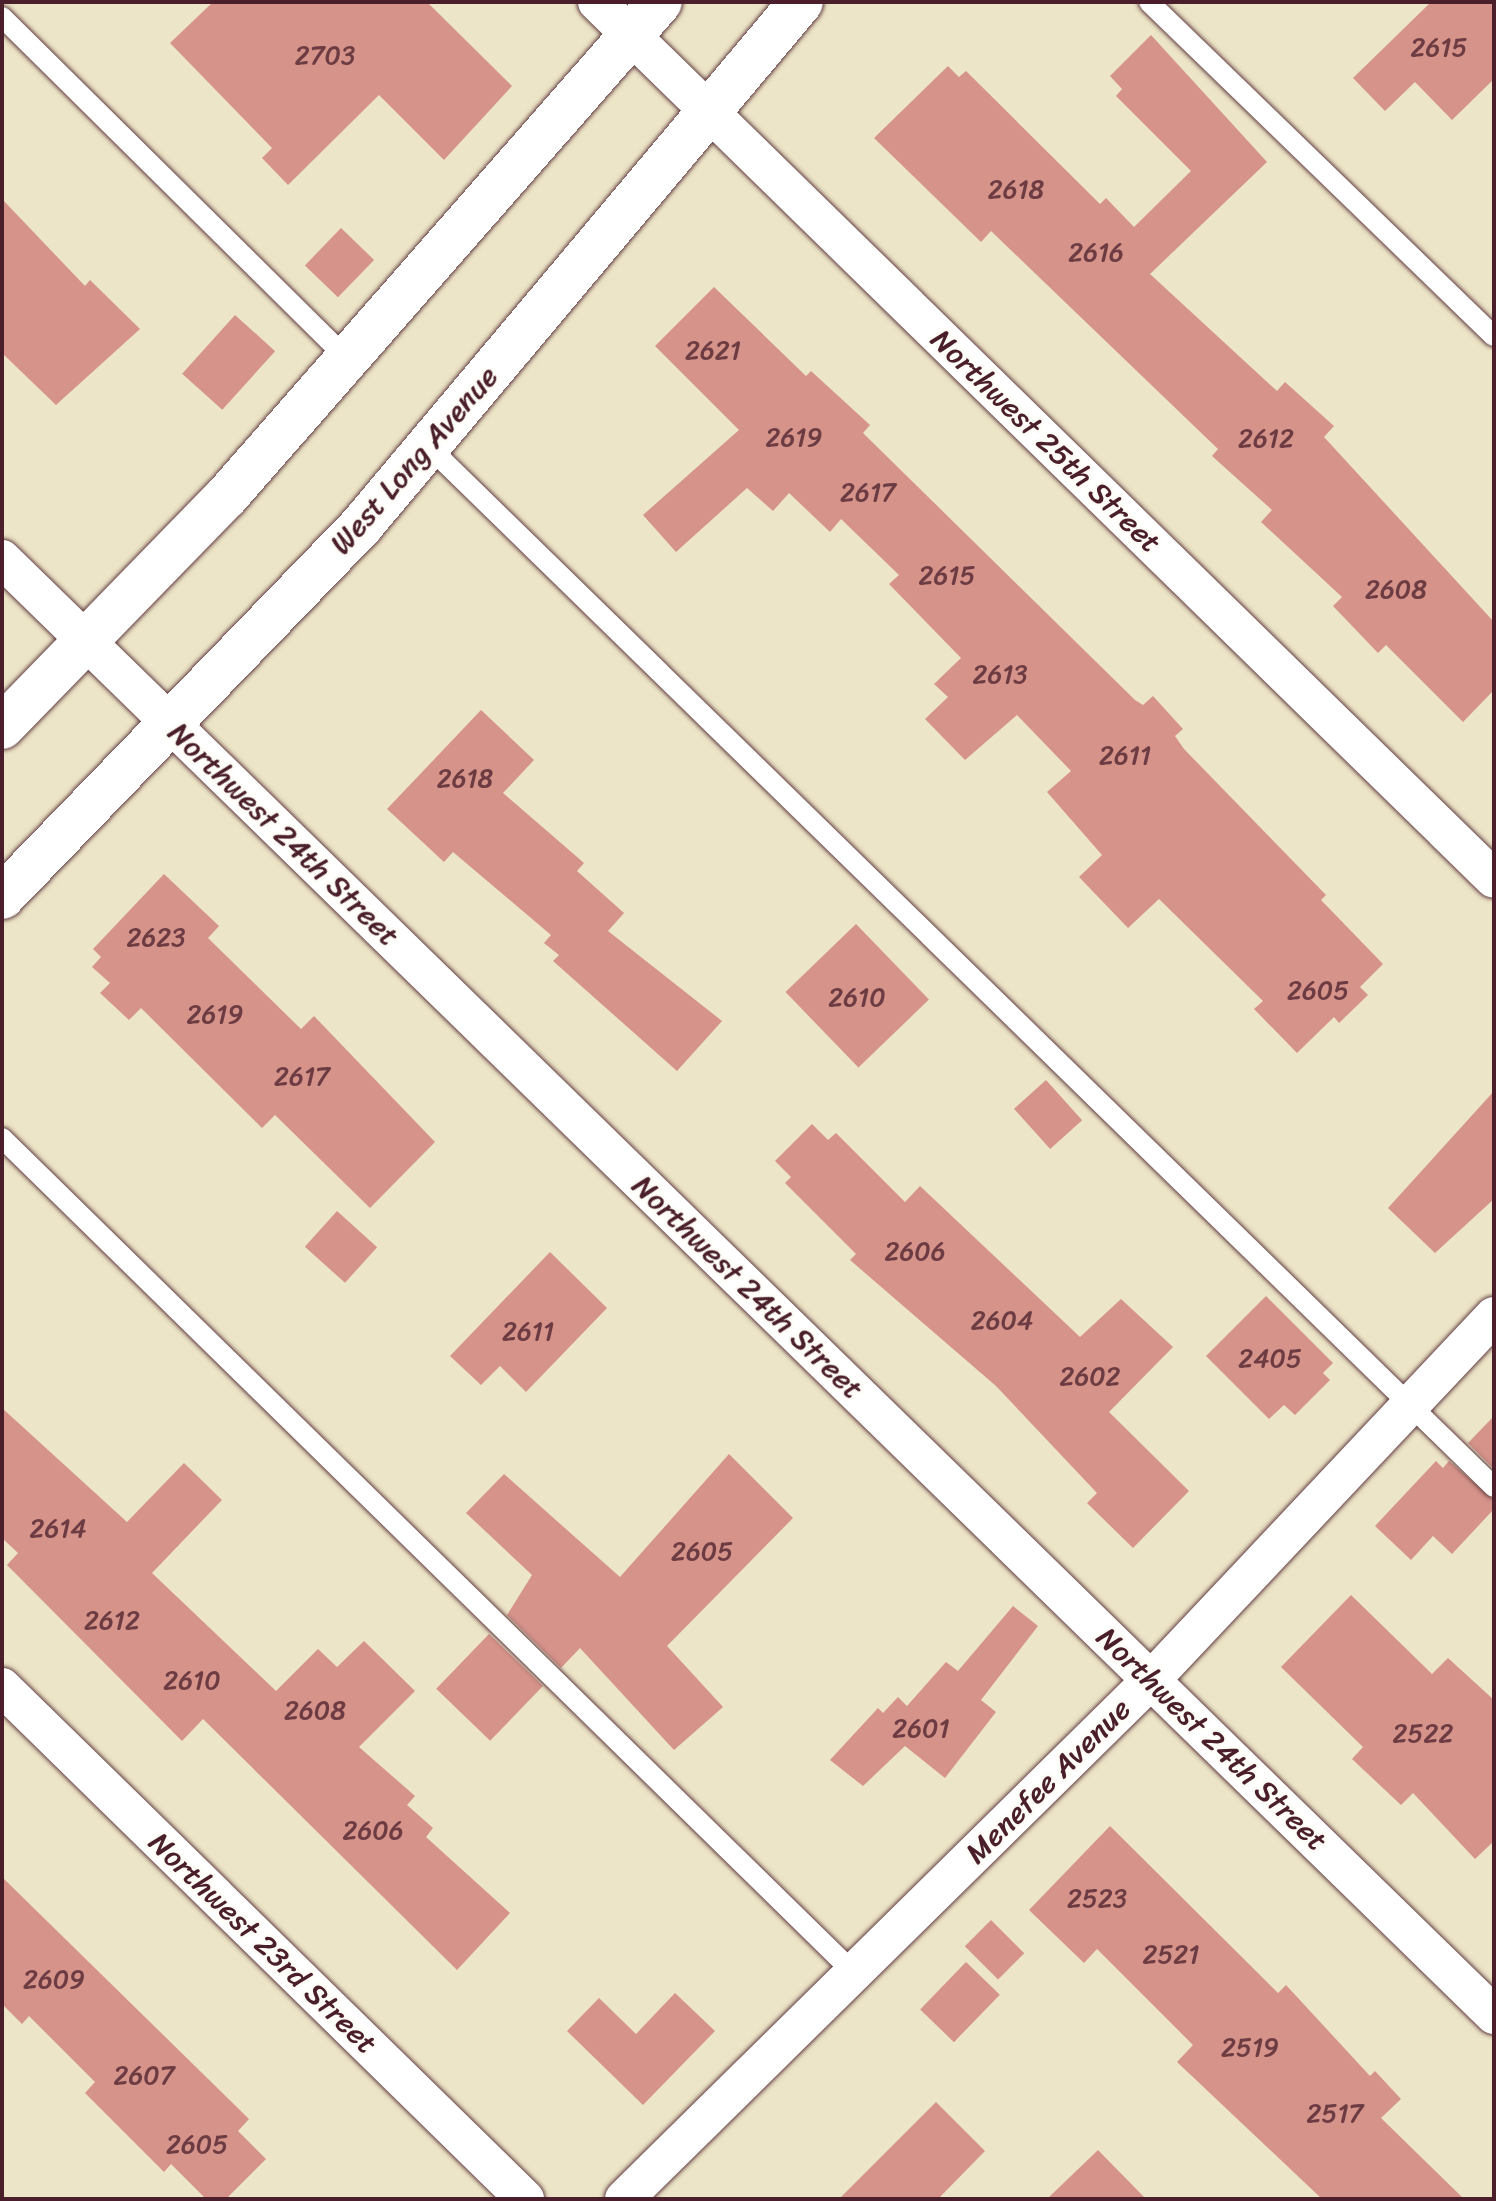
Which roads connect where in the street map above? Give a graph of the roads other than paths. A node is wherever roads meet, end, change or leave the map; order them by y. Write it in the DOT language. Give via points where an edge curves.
graph roads {
  1 [pos="597,2"];
  2 [pos="660,2"];
  3 [pos="801,2"];
  4 [pos="1149,2"];
  5 [pos="2,17"];
  6 [pos="632,36"];
  7 [pos="710,111"];
  8 [pos="1494,336"];
  9 [pos="347,358"];
  10 [pos="428,446"];
  11 [pos="2,559"];
  12 [pos="84,639"];
  13 [pos="169,722"];
  14 [pos="2,727"];
  15 [pos="1494,879"];
  16 [pos="2,897"];
  17 [pos="2,1138"];
  18 [pos="1494,1316"];
  19 [pos="1410,1405"];
  20 [pos="1494,1487"];
  21 [pos="1151,1680"];
  22 [pos="2,1687"];
  23 [pos="854,1973"];
  24 [pos="1494,2015"];
  25 [pos="525,2199"];
  26 [pos="624,2199"];
  1 -- 6 [label="street, Northwest 25th Street"];
  2 -- 6 [label="main road"];
  3 -- 7 [label="main road, West Long Avenue"];
  4 -- 8 [label="lane"];
  5 -- 9 [label="lane"];
  6 -- 7 [label="street, Northwest 25th Street"];
  6 -- 9 [label="main road"];
  7 -- 10 [label="main road, West Long Avenue"];
  7 -- 15 [label="street, Northwest 25th Street"];
  9 -- 12 [label="main road" via="226,497"];
  10 -- 13 [label="main road, West Long Avenue"];
  10 -- 19 [label="lane"];
  11 -- 12 [label="street, Northwest 24th Street"];
  12 -- 13 [label="street, Northwest 24th Street"];
  12 -- 14 [label="main road"];
  13 -- 16 [label="main road, West Long Avenue"];
  13 -- 21 [label="street, Northwest 24th Street"];
  17 -- 23 [label="lane"];
  18 -- 19 [label="street, Menefee Avenue"];
  19 -- 20 [label="lane"];
  19 -- 21 [label="street, Menefee Avenue"];
  21 -- 23 [label="street, Menefee Avenue"];
  21 -- 24 [label="street, Northwest 24th Street"];
  22 -- 25 [label="street, Northwest 23rd Street"];
  23 -- 26 [label="street, Menefee Avenue"];
}
